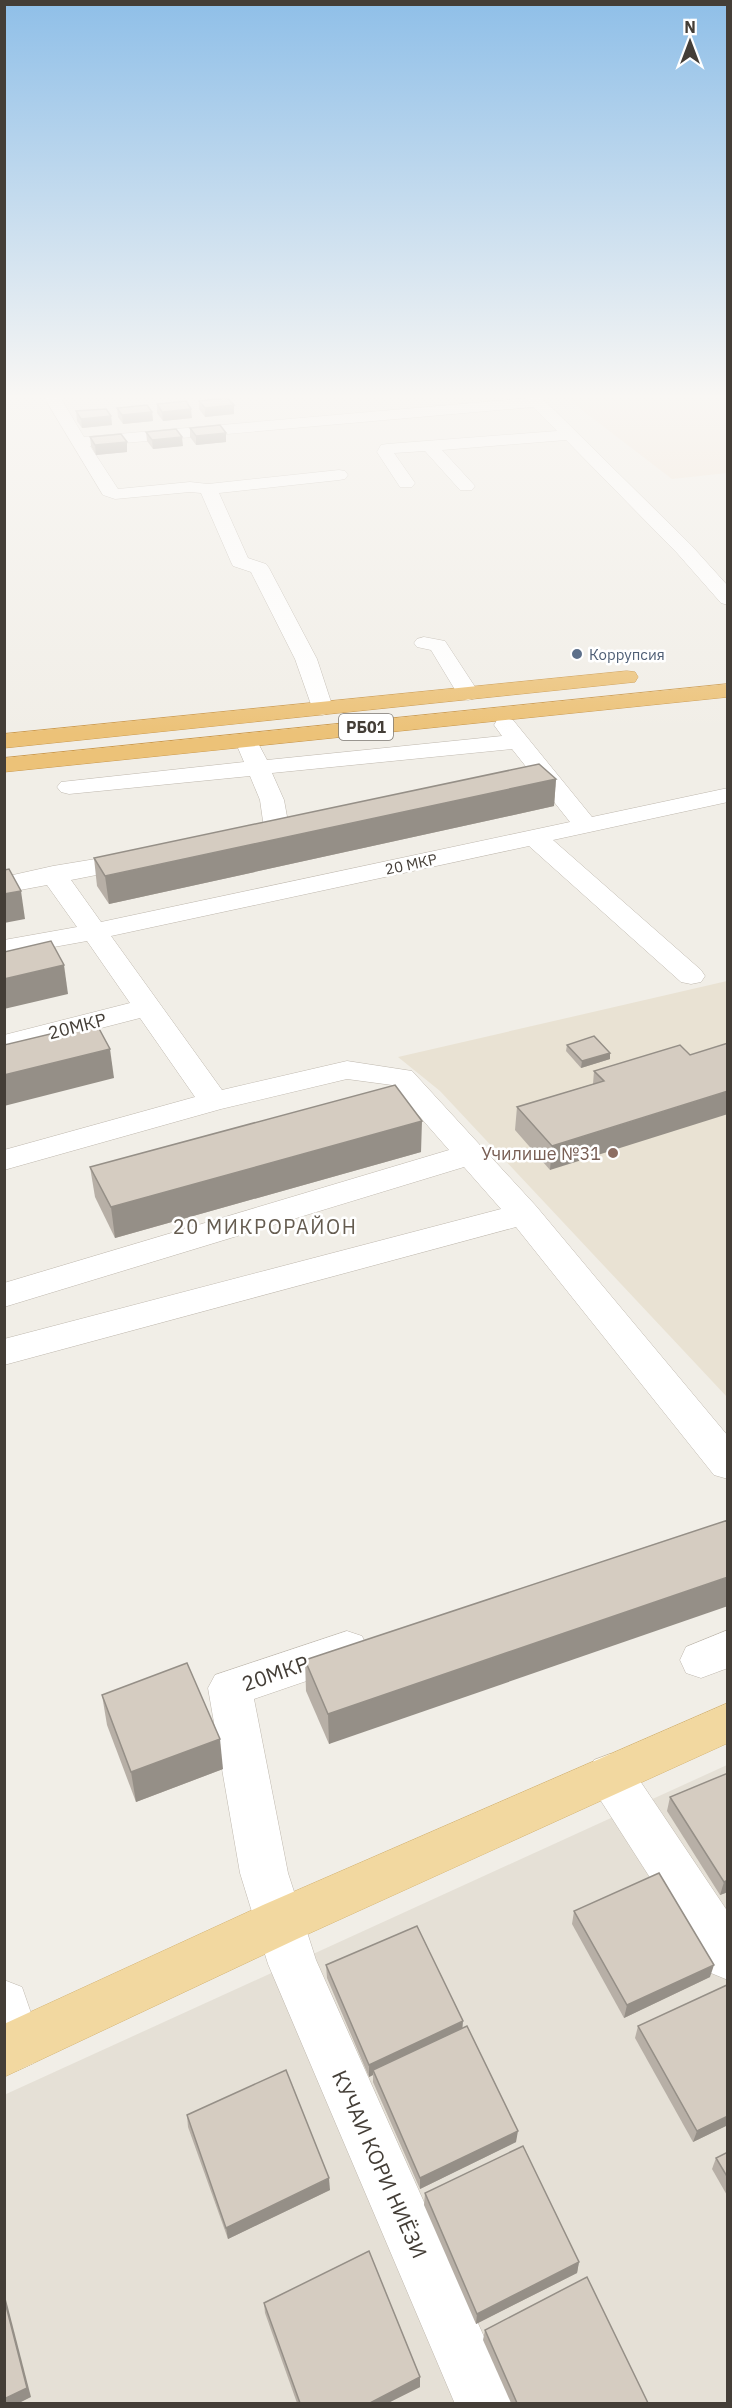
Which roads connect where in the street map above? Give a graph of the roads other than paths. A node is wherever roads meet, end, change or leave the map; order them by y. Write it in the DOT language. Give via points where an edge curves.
graph roads {
  1 [pos="217,509"];
  2 [pos="644,509"];
  3 [pos="728,599"];
  4 [pos="424,643"];
  5 [pos="645,675"];
  6 [pos="728,690"];
  7 [pos="468,693"];
  8 [pos="322,708"];
  9 [pos="496,714"];
  10 [pos="150,726"];
  11 [pos="247,740"];
  12 [pos="4,741"];
  13 [pos="518,741"];
  14 [pos="160,749"];
  15 [pos="4,765"];
  16 [pos="258,766"];
  17 [pos="69,787"];
  18 [pos="728,795"];
  19 [pos="586,826"];
  20 [pos="535,838"];
  21 [pos="225,845"];
  22 [pos="156,856"];
  23 [pos="53,874"];
  24 [pos="4,885"];
  25 [pos="94,932"];
  26 [pos="4,948"];
  27 [pos="691,976"];
  28 [pos="149,1007"];
  29 [pos="4,1044"];
  30 [pos="214,1101"];
  31 [pos="471,1154"];
  32 [pos="4,1160"];
  33 [pos="524,1214"];
  34 [pos="4,1295"];
  35 [pos="4,1352"];
  36 [pos="728,1464"];
  37 [pos="377,1639"];
  38 [pos="728,1722"];
  39 [pos="610,1774"];
  40 [pos="275,1910"];
  41 [pos="728,1956"];
  42 [pos="8,2033"];
  43 [pos="485,2403"];
  1 -- 8 [label="street" via="240,562 259,568 306,659"];
  2 -- 3 [label="street"];
  4 -- 7 [label="street" via="438,645"];
  5 -- 7 [label="highway, РБ01"];
  6 -- 9 [label="highway, РБ01"];
  7 -- 8 [label="highway, РБ01"];
  8 -- 10 [label="highway, РБ01"];
  9 -- 11 [label="highway, РБ01"];
  9 -- 13 [label="street"];
  10 -- 12 [label="highway, РБ01"];
  10 -- 14 [label="highway"];
  11 -- 14 [label="highway, РБ01"];
  11 -- 16 [label="street"];
  13 -- 16 [label="street"];
  13 -- 19 [label="street"];
  14 -- 15 [label="highway, РБ01"];
  16 -- 17 [label="street"];
  16 -- 21 [label="street" via="276,822 259,839"];
  18 -- 19 [label="street, 20 МКР"];
  19 -- 20 [label="street, 20 МКР"];
  20 -- 25 [label="street, 20 МКР"];
  20 -- 27 [label="street"];
  22 -- 23 [label="street"];
  23 -- 24 [label="street"];
  23 -- 25 [label="street"];
  25 -- 26 [label="street"];
  25 -- 28 [label="street"];
  28 -- 29 [label="street, 20МКР"];
  28 -- 30 [label="street"];
  30 -- 31 [label="street" via="347,1070 401,1077"];
  30 -- 32 [label="street"];
  31 -- 33 [label="street"];
  31 -- 34 [label="street"];
  33 -- 35 [label="street"];
  33 -- 36 [label="street"];
  37 -- 40 [label="street, 20МКР" via="230,1688"];
  38 -- 39 [label="main road"];
  39 -- 40 [label="main road"];
  39 -- 41 [label="street"];
  40 -- 42 [label="main road"];
  40 -- 43 [label="street, КУЧАИ КОРИ НИЁЗИ" via="293,1964"];
}
